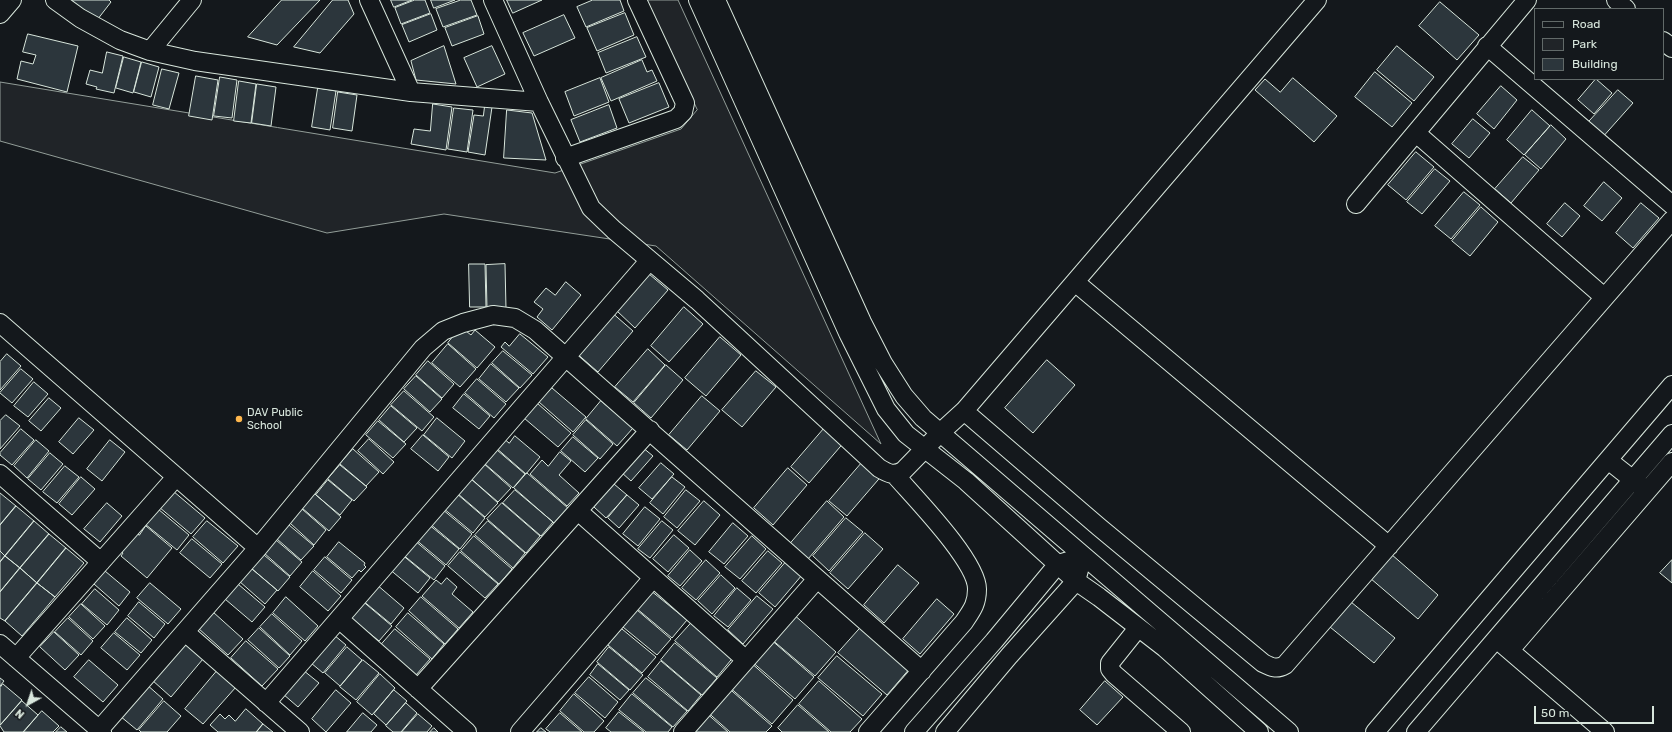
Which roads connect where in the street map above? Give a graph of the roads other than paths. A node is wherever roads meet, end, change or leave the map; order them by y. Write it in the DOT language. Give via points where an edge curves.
graph roads {
  1 [pos="12,0"];
  2 [pos="55,0"];
  3 [pos="192,0"];
  4 [pos="369,0"];
  5 [pos="493,0"];
  6 [pos="637,0"];
  7 [pos="698,0"];
  8 [pos="716,0"];
  9 [pos="1317,0"];
  10 [pos="1527,0"];
  11 [pos="1616,0"];
  12 [pos="1625,8"];
  13 [pos="0,14"];
  14 [pos="1664,41"];
  15 [pos="1487,46"];
  16 [pos="1672,48"];
  17 [pos="150,51"];
  18 [pos="411,92"];
  19 [pos="539,102"];
  20 [pos="1416,132"];
  21 [pos="568,164"];
  22 [pos="1356,204"];
  23 [pos="1672,205"];
  24 [pos="1672,220"];
  25 [pos="649,261"];
  26 [pos="1075,282"];
  27 [pos="1604,297"];
  28 [pos="0,323"];
  29 [pos="566,358"];
  30 [pos="1672,385"];
  31 [pos="964,411"];
  32 [pos="650,430"];
  33 [pos="940,432"];
  34 [pos="1672,434"];
  35 [pos="925,449"];
  36 [pos="1608,460"];
  37 [pos="1672,462"];
  38 [pos="0,474"];
  39 [pos="895,475"];
  40 [pos="176,477"];
  41 [pos="1632,480"];
  42 [pos="1647,490"];
  43 [pos="578,511"];
  44 [pos="1389,546"];
  45 [pos="258,548"];
  46 [pos="1083,556"];
  47 [pos="101,562"];
  48 [pos="1058,564"];
  49 [pos="653,578"];
  50 [pos="817,579"];
  51 [pos="1076,581"];
  52 [pos="339,619"];
  53 [pos="1138,628"];
  54 [pos="185,632"];
  55 [pos="1496,638"];
  56 [pos="0,644"];
  57 [pos="1510,650"];
  58 [pos="16,658"];
  59 [pos="746,660"];
  60 [pos="922,671"];
  61 [pos="418,689"];
  62 [pos="266,703"];
  63 [pos="928,715"];
  64 [pos="101,731"];
  65 [pos="300,732"];
  66 [pos="467,732"];
  67 [pos="520,732"];
  68 [pos="683,732"];
  69 [pos="868,732"];
  70 [pos="914,732"];
  71 [pos="946,732"];
  72 [pos="1181,732"];
  73 [pos="1259,732"];
  74 [pos="1289,732"];
  75 [pos="1375,732"];
  76 [pos="1416,732"];
  77 [pos="1605,732"];
  1 -- 13 [label="street"];
  2 -- 17 [label="street" via="80,18 120,40"];
  3 -- 17 [label="street"];
  4 -- 18 [label="street"];
  5 -- 19 [label="street"];
  6 -- 21 [label="street" via="685,103 683,112 676,119"];
  7 -- 35 [label="street" via="871,382 886,409 906,434"];
  8 -- 33 [label="street" via="883,363 904,396 923,418"];
  9 -- 26 [label="street"];
  10 -- 15 [label="street"];
  11 -- 12 [label="street"];
  14 -- 16 [label="street"];
  15 -- 20 [label="street"];
  15 -- 23 [label="street"];
  17 -- 18 [label="street" via="195,61"];
  18 -- 19 [label="street"];
  19 -- 21 [label="street"];
  20 -- 22 [label="street"];
  20 -- 27 [label="street"];
  21 -- 25 [label="street" via="591,208"];
  24 -- 27 [label="street"];
  25 -- 29 [label="street"];
  25 -- 39 [label="street" via="702,306 879,468"];
  26 -- 31 [label="street"];
  26 -- 44 [label="street"];
  27 -- 44 [label="street"];
  28 -- 40 [label="street"];
  29 -- 32 [label="street"];
  29 -- 45 [label="street" via="535,330 515,318 493,315 443,331 423,348"];
  29 -- 52 [label="street"];
  30 -- 36 [label="street"];
  31 -- 33 [label="street"];
  31 -- 44 [label="street" via="1099,527 1271,667 1279,668 1285,665"];
  32 -- 43 [label="street"];
  32 -- 50 [label="street"];
  33 -- 35 [label="street"];
  33 -- 46 [label="street"];
  34 -- 41 [label="street"];
  35 -- 39 [label="street" via="903,471"];
  35 -- 48 [label="street"];
  36 -- 41 [label="street"];
  36 -- 75 [label="street"];
  37 -- 42 [label="street"];
  38 -- 47 [label="street"];
  39 -- 60 [label="street" via="949,537 970,569 977,587 976,603 964,622"];
  40 -- 45 [label="street"];
  40 -- 47 [label="street"];
  41 -- 42 [label="street"];
  41 -- 55 [label="street"];
  42 -- 57 [label="street"];
  43 -- 49 [label="street"];
  43 -- 61 [label="street"];
  45 -- 54 [label="street"];
  46 -- 48 [label="street"];
  46 -- 51 [label="street"];
  46 -- 74 [label="street"];
  47 -- 58 [label="street"];
  48 -- 51 [label="street"];
  48 -- 63 [label="street"];
  49 -- 59 [label="street"];
  49 -- 67 [label="street"];
  50 -- 59 [label="street"];
  50 -- 60 [label="street"];
  51 -- 53 [label="street"];
  51 -- 71 [label="street"];
  52 -- 61 [label="street"];
  52 -- 62 [label="street"];
  53 -- 72 [label="street" via="1110,663 1110,669"];
  53 -- 73 [label="street" via="1165,648"];
  54 -- 62 [label="street"];
  54 -- 64 [label="street"];
  55 -- 57 [label="street"];
  55 -- 76 [label="street"];
  56 -- 58 [label="street"];
  57 -- 77 [label="street"];
  58 -- 64 [label="street"];
  59 -- 68 [label="street"];
  60 -- 69 [label="street"];
  61 -- 66 [label="street"];
  62 -- 65 [label="street"];
  63 -- 70 [label="street"];
  63 -- 71 [label="street"];
}
